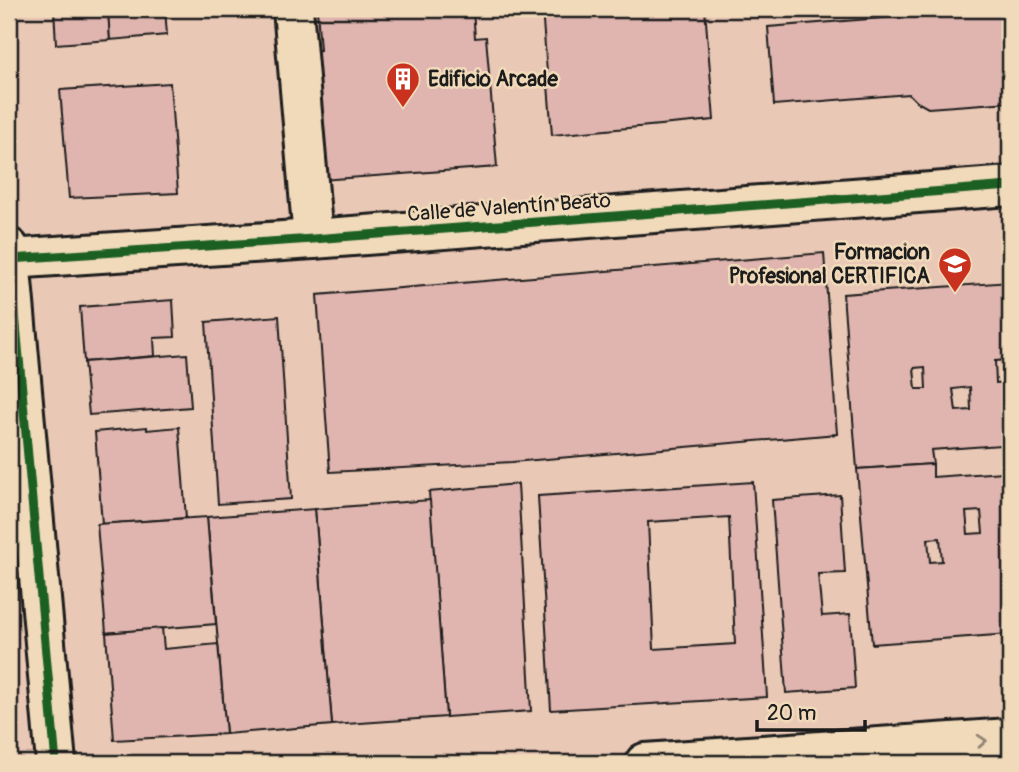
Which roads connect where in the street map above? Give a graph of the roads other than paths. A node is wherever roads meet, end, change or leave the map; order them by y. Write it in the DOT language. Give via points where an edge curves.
graph roads {
  1 [pos="293,9"];
  2 [pos="1010,186"];
  3 [pos="313,239"];
  4 [pos="9,253"];
  5 [pos="1010,738"];
  6 [pos="917,754"];
  7 [pos="56,763"];
  8 [pos="645,763"];
  1 -- 3 [label="street"];
  2 -- 3 [label="street, Calle de Valentín Beato"];
  3 -- 4 [label="street, Calle de Valentín Beato"];
  4 -- 7 [label="street"];
  6 -- 5 [label="street, one-way"];
  6 -- 8 [label="street"];
}
